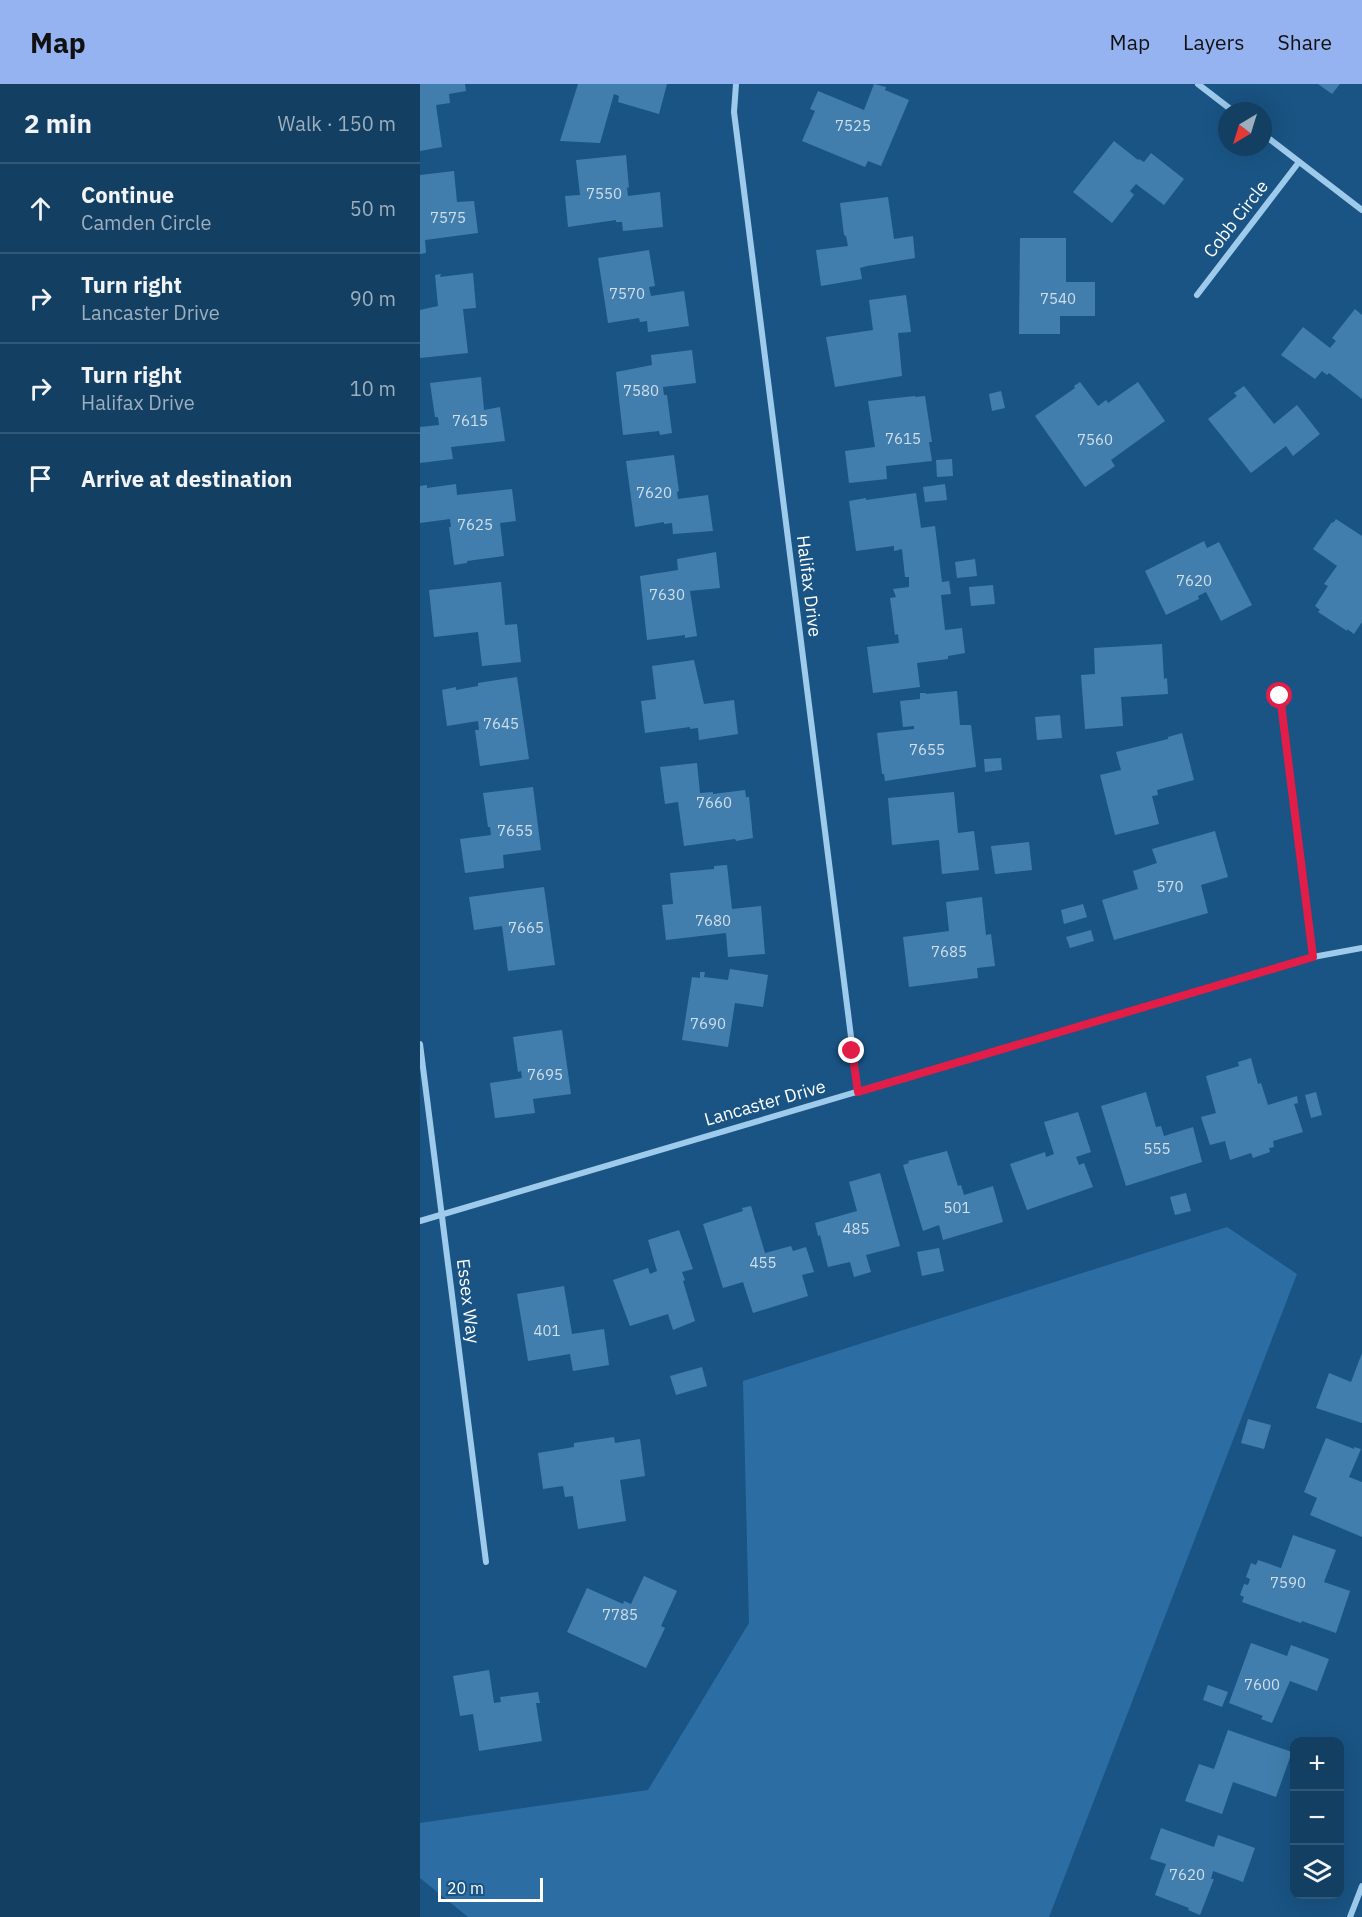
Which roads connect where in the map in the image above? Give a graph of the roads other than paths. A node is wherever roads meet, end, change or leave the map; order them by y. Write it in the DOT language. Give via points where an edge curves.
graph roads {
  1 [pos="736,84"];
  2 [pos="1198,84"];
  3 [pos="1221,102"];
  4 [pos="1272,141"];
  5 [pos="1299,162"];
  6 [pos="1362,210"];
  7 [pos="1197,295"];
  8 [pos="1280,696"];
  9 [pos="1362,948"];
  10 [pos="1313,957"];
  11 [pos="420,1044"];
  12 [pos="858,1092"];
  13 [pos="442,1215"];
  14 [pos="420,1221"];
  15 [pos="486,1562"];
  16 [pos="1362,1887"];
  17 [pos="1350,1917"];
  1 -- 12 [label="street, Halifax Drive" via="735,122"];
  2 -- 3 [label="street"];
  4 -- 5 [label="street"];
  5 -- 6 [label="street"];
  5 -- 7 [label="street, Cobb Circle"];
  8 -- 10 [label="street"];
  9 -- 10 [label="street, Lancaster Drive"];
  10 -- 12 [label="street, Lancaster Drive"];
  11 -- 13 [label="street, Essex Way"];
  12 -- 13 [label="street, Lancaster Drive"];
  13 -- 14 [label="street, Lancaster Drive"];
  13 -- 15 [label="street, Essex Way"];
  16 -- 17 [label="street"];
}
